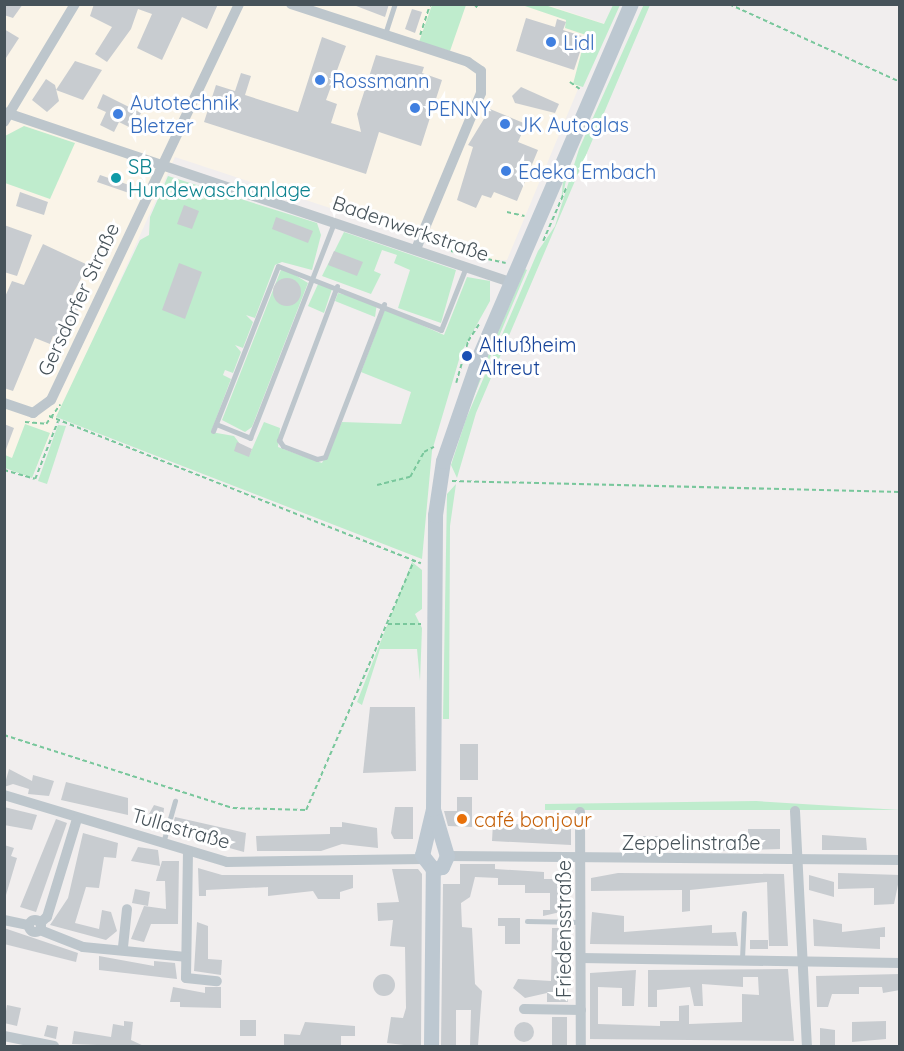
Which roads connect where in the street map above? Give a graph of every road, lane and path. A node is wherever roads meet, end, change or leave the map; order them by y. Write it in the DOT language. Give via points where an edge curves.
graph roads {
  1 [pos="75,4"];
  2 [pos="239,4"];
  3 [pos="291,4"];
  4 [pos="395,4"];
  5 [pos="430,4"];
  6 [pos="474,4"];
  7 [pos="631,4"];
  8 [pos="729,4"];
  9 [pos="478,8"];
  10 [pos="384,35"];
  11 [pos="416,46"];
  12 [pos="570,82"];
  13 [pos="900,82"];
  14 [pos="584,90"];
  15 [pos="6,116"];
  16 [pos="161,164"];
  17 [pos="507,212"];
  18 [pos="528,218"];
  19 [pos="335,221"];
  20 [pos="416,249"];
  21 [pos="466,265"];
  22 [pos="314,278"];
  23 [pos="513,283"];
  24 [pos="337,286"];
  25 [pos="384,304"];
  26 [pos="483,319"];
  27 [pos="462,358"];
  28 [pos="4,403"];
  29 [pos="40,411"];
  30 [pos="58,420"];
  31 [pos="216,424"];
  32 [pos="213,431"];
  33 [pos="422,455"];
  34 [pos="4,470"];
  35 [pos="447,481"];
  36 [pos="377,485"];
  37 [pos="900,492"];
  38 [pos="414,560"];
  39 [pos="420,563"];
  40 [pos="387,624"];
  41 [pos="424,624"];
  42 [pos="4,735"];
  43 [pos="4,795"];
  44 [pos="175,801"];
  45 [pos="795,811"];
  46 [pos="580,812"];
  47 [pos="77,819"];
  48 [pos="163,843"];
  49 [pos="188,851"];
  50 [pos="434,855"];
  51 [pos="794,860"];
  52 [pos="900,860"];
  53 [pos="580,861"];
  54 [pos="127,909"];
  55 [pos="744,913"];
  56 [pos="4,920"];
  57 [pos="527,921"];
  58 [pos="581,922"];
  59 [pos="40,926"];
  60 [pos="123,947"];
  61 [pos="186,957"];
  62 [pos="581,958"];
  63 [pos="742,959"];
  64 [pos="801,959"];
  65 [pos="900,963"];
  66 [pos="217,981"];
  67 [pos="524,1009"];
  68 [pos="581,1010"];
  69 [pos="4,1036"];
  70 [pos="54,1047"];
  71 [pos="431,1047"];
  72 [pos="581,1047"];
  73 [pos="807,1047"];
  1 -- 15 [label="street"];
  2 -- 16 [label="street, Gersdorfer Straße"];
  3 -- 10 [label="street"];
  4 -- 10 [label="lane"];
  5 -- 11 [label="path"];
  6 -- 9 [label="path"];
  7 -- 23 [label="street"];
  8 -- 13 [label="path"];
  10 -- 11 [label="street"];
  11 -- 20 [label="street" via="480,71 481,93"];
  12 -- 14 [label="path"];
  15 -- 16 [label="street, Badenwerkstraße"];
  16 -- 19 [label="street, Badenwerkstraße"];
  16 -- 29 [label="street, Gersdorfer Straße" via="51,400"];
  17 -- 18 [label="path" via="513,210"];
  19 -- 20 [label="street, Badenwerkstraße"];
  19 -- 22 [label="lane"];
  20 -- 21 [label="street, Badenwerkstraße"];
  21 -- 23 [label="street, Badenwerkstraße"];
  21 -- 25 [label="lane" via="441,330"];
  22 -- 24 [label="lane"];
  22 -- 31 [label="lane" via="282,265 275,269"];
  22 -- 31 [label="lane" via="250,438"];
  23 -- 50 [label="street" via="480,354 443,461 435,515"];
  24 -- 25 [label="lane"];
  24 -- 25 [label="lane" via="279,440 291,450 325,457"];
  26 -- 27 [label="path"];
  28 -- 29 [label="street" via="29,413"];
  29 -- 30 [label="path"];
  30 -- 34 [label="path" via="35,480"];
  30 -- 38 [label="path"];
  31 -- 32 [label="lane"];
  33 -- 36 [label="path" via="410,477"];
  35 -- 37 [label="path"];
  38 -- 39 [label="path"];
  38 -- 40 [label="path"];
  40 -- 41 [label="path"];
  40 -- 42 [label="path" via="306,810 233,808"];
  43 -- 47 [label="street, Tullastraße"];
  44 -- 48 [label="lane"];
  45 -- 51 [label="street"];
  46 -- 53 [label="street, Friedensstraße"];
  47 -- 48 [label="street, Tullastraße"];
  47 -- 59 [label="street" via="47,917"];
  48 -- 49 [label="street, Tullastraße"];
  49 -- 50 [label="street, Tullastraße" via="236,862"];
  49 -- 61 [label="street"];
  50 -- 53 [label="street, Zeppelinstraße" via="502,853"];
  50 -- 71 [label="street"];
  51 -- 52 [label="street, Zeppelinstraße"];
  51 -- 53 [label="street, Zeppelinstraße"];
  51 -- 64 [label="street"];
  53 -- 58 [label="street, Friedensstraße"];
  54 -- 60 [label="street"];
  55 -- 63 [label="lane"];
  56 -- 59 [label="street"];
  57 -- 58 [label="lane"];
  58 -- 62 [label="street, Friedensstraße"];
  59 -- 60 [label="street" via="83,947"];
  60 -- 61 [label="street"];
  61 -- 66 [label="street" via="186,978"];
  62 -- 63 [label="street"];
  62 -- 68 [label="street, Friedensstraße"];
  63 -- 64 [label="street"];
  64 -- 65 [label="street"];
  64 -- 73 [label="street"];
  67 -- 68 [label="street"];
  68 -- 72 [label="street, Friedensstraße"];
  69 -- 70 [label="street"];
}
